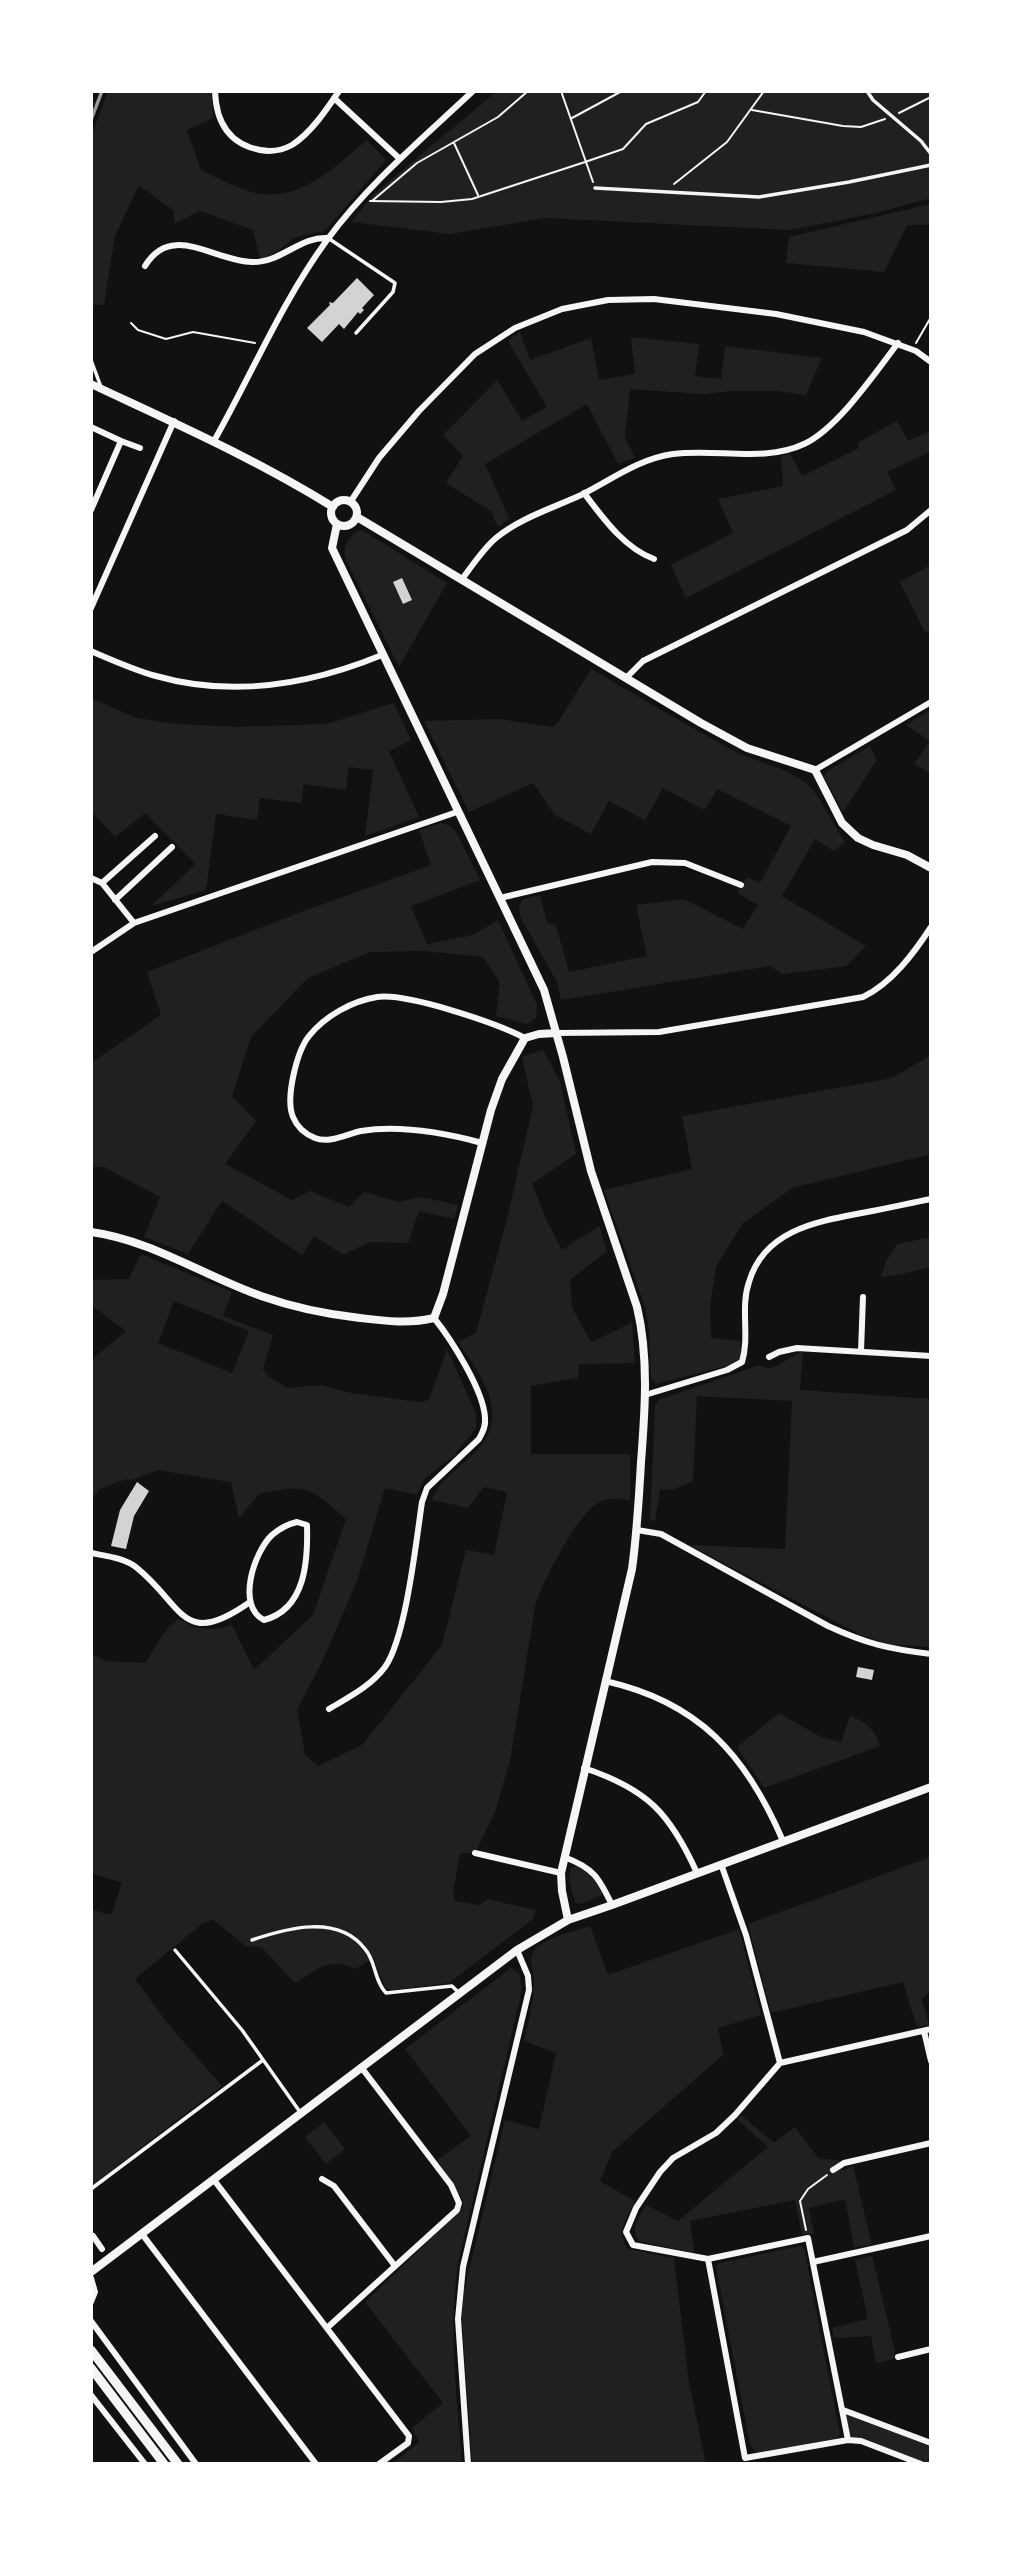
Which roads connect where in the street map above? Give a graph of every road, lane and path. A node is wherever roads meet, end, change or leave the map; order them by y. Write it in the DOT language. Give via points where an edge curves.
graph roads {
  1 [pos="215,91"];
  2 [pos="339,91"];
  3 [pos="473,91"];
  4 [pos="528,91"];
  5 [pos="561,91"];
  6 [pos="622,91"];
  7 [pos="706,91"];
  8 [pos="764,91"];
  9 [pos="867,91"];
  10 [pos="931,97"];
  11 [pos="334,98"];
  12 [pos="752,110"];
  13 [pos="893,116"];
  14 [pos="571,118"];
  15 [pos="454,143"];
  16 [pos="931,154"];
  17 [pos="400,159"];
  18 [pos="585,162"];
  19 [pos="931,165"];
  20 [pos="595,188"];
  21 [pos="661,192"];
  22 [pos="478,196"];
  23 [pos="363,197"];
  24 [pos="371,202"];
  25 [pos="328,238"];
  26 [pos="145,266"];
  27 [pos="931,317"];
  28 [pos="131,323"];
  29 [pos="356,333"];
  30 [pos="898,343"];
  31 [pos="263,345"];
  32 [pos="913,349"];
  33 [pos="91,360"];
  34 [pos="931,362"];
  35 [pos="91,384"];
  36 [pos="102,389"];
  37 [pos="174,421"];
  38 [pos="91,427"];
  39 [pos="121,441"];
  40 [pos="214,441"];
  41 [pos="140,448"];
  42 [pos="584,494"];
  43 [pos="351,501"];
  44 [pos="333,507"];
  45 [pos="91,510"];
  46 [pos="931,510"];
  47 [pos="357,517"];
  48 [pos="337,524"];
  49 [pos="654,559"];
  50 [pos="462,579"];
  51 [pos="92,605"];
  52 [pos="91,651"];
  53 [pos="382,655"];
  54 [pos="627,677"];
  55 [pos="931,702"];
  56 [pos="815,770"];
  57 [pos="457,812"];
  58 [pos="155,836"];
  59 [pos="172,847"];
  60 [pos="931,868"];
  61 [pos="91,878"];
  62 [pos="102,883"];
  63 [pos="741,885"];
  64 [pos="500,898"];
  65 [pos="116,900"];
  66 [pos="134,923"];
  67 [pos="931,927"];
  68 [pos="91,952"];
  69 [pos="556,1033"];
  70 [pos="525,1038"];
  71 [pos="482,1143"];
  72 [pos="931,1199"];
  73 [pos="91,1232"];
  74 [pos="863,1297"];
  75 [pos="434,1318"];
  76 [pos="861,1351"];
  77 [pos="931,1356"];
  78 [pos="769,1357"];
  79 [pos="645,1395"];
  80 [pos="638,1530"];
  81 [pos="91,1553"];
  82 [pos="250,1602"];
  83 [pos="931,1654"];
  84 [pos="605,1681"];
  85 [pos="329,1709"];
  86 [pos="584,1768"];
  87 [pos="931,1787"];
  88 [pos="783,1841"];
  89 [pos="475,1853"];
  90 [pos="564,1857"];
  91 [pos="721,1864"];
  92 [pos="697,1872"];
  93 [pos="561,1873"];
  94 [pos="612,1905"];
  95 [pos="568,1920"];
  96 [pos="252,1940"];
  97 [pos="175,1950"];
  98 [pos="517,1950"];
  99 [pos="459,1993"];
  100 [pos="928,2030"];
  101 [pos="263,2060"];
  102 [pos="931,2061"];
  103 [pos="780,2063"];
  104 [pos="361,2067"];
  105 [pos="301,2113"];
  106 [pos="931,2143"];
  107 [pos="833,2169"];
  108 [pos="322,2179"];
  109 [pos="215,2180"];
  110 [pos="91,2189"];
  111 [pos="142,2234"];
  112 [pos="92,2235"];
  113 [pos="931,2236"];
  114 [pos="808,2238"];
  115 [pos="102,2249"];
  116 [pos="708,2259"];
  117 [pos="813,2262"];
  118 [pos="396,2266"];
  119 [pos="91,2272"];
  120 [pos="91,2278"];
  121 [pos="91,2302"];
  122 [pos="91,2321"];
  123 [pos="328,2327"];
  124 [pos="931,2349"];
  125 [pos="91,2350"];
  126 [pos="898,2357"];
  127 [pos="91,2368"];
  128 [pos="91,2395"];
  129 [pos="843,2410"];
  130 [pos="848,2440"];
  131 [pos="931,2443"];
  132 [pos="746,2461"];
  133 [pos="145,2464"];
  134 [pos="164,2464"];
  135 [pos="178,2464"];
  136 [pos="196,2464"];
  137 [pos="316,2464"];
  138 [pos="379,2464"];
  139 [pos="468,2464"];
  140 [pos="921,2464"];
  1 -- 11 [label="street" via="215,106 226,132 236,141 268,151 282,149 303,136"];
  2 -- 11 [label="street"];
  3 -- 17 [label="street"];
  4 -- 15 [label="path" via="498,117"];
  5 -- 14 [label="path"];
  6 -- 14 [label="path"];
  7 -- 18 [label="path" via="698,102 646,124 623,149"];
  8 -- 12 [label="path"];
  9 -- 13 [label="lane"];
  10 -- 13 [label="path"];
  11 -- 17 [label="street"];
  12 -- 13 [label="path" via="843,127 861,127"];
  12 -- 21 [label="path" via="727,142"];
  13 -- 16 [label="lane"];
  14 -- 18 [label="path"];
  15 -- 22 [label="path"];
  15 -- 24 [label="path" via="417,163"];
  17 -- 23 [label="street"];
  18 -- 20 [label="path"];
  18 -- 22 [label="path"];
  19 -- 21 [label="lane" via="759,197"];
  20 -- 21 [label="lane"];
  22 -- 24 [label="path" via="441,202"];
  23 -- 24 [label="path"];
  23 -- 25 [label="street"];
  25 -- 26 [label="street" via="317,237 273,260 257,262 227,259 175,243 152,253"];
  25 -- 29 [label="lane" via="395,284"];
  25 -- 31 [label="street"];
  27 -- 32 [label="path"];
  28 -- 31 [label="path" via="146,334 166,339 192,332"];
  30 -- 32 [label="street"];
  30 -- 42 [label="street" via="828,427 806,443 770,453 673,453 639,463"];
  30 -- 43 [label="street" via="776,314 654,299 608,300 562,309 515,328 475,354 379,458"];
  31 -- 40 [label="street"];
  32 -- 34 [label="street"];
  33 -- 36 [label="lane"];
  35 -- 36 [label="street"];
  36 -- 37 [label="street"];
  37 -- 40 [label="street"];
  37 -- 51 [label="street"];
  38 -- 39 [label="street"];
  39 -- 41 [label="street"];
  39 -- 45 [label="street"];
  40 -- 44 [label="street"];
  42 -- 49 [label="street" via="636,551"];
  42 -- 50 [label="street" via="509,528 493,540"];
  43 -- 44 [label="street" via="340,500"];
  43 -- 47 [label="street"];
  44 -- 48 [label="street" via="331,516"];
  46 -- 54 [label="street" via="907,530 643,662"];
  47 -- 48 [label="street" via="349,525"];
  47 -- 50 [label="street"];
  48 -- 53 [label="street" via="332,548"];
  50 -- 54 [label="street"];
  52 -- 53 [label="street" via="155,676 230,687 285,685"];
  53 -- 57 [label="street"];
  54 -- 56 [label="street" via="747,748"];
  55 -- 56 [label="street"];
  56 -- 60 [label="street" via="842,822 858,838"];
  57 -- 64 [label="street"];
  57 -- 66 [label="street"];
  58 -- 62 [label="street"];
  59 -- 65 [label="street"];
  61 -- 62 [label="street"];
  62 -- 65 [label="street"];
  63 -- 64 [label="street" via="685,863 661,861"];
  64 -- 69 [label="street" via="544,990"];
  65 -- 66 [label="street"];
  66 -- 68 [label="street"];
  67 -- 69 [label="street" via="900,968 863,997 659,1032"];
  69 -- 70 [label="street"];
  69 -- 79 [label="street" via="591,1171 637,1307"];
  70 -- 71 [label="street" via="502,1079"];
  70 -- 71 [label="street" via="406,998 381,997 360,1001 330,1017 303,1047 291,1103 292,1115 307,1134 320,1140 393,1129"];
  71 -- 75 [label="street"];
  72 -- 79 [label="street" via="811,1223 782,1238 763,1256 749,1280 742,1362"];
  73 -- 75 [label="street" via="112,1235 260,1296 317,1314 394,1322"];
  74 -- 76 [label="street"];
  75 -- 85 [label="street" via="480,1396 484,1430 427,1488 400,1630 386,1665 372,1682"];
  76 -- 77 [label="street"];
  76 -- 78 [label="street" via="797,1348"];
  79 -- 80 [label="street"];
  80 -- 83 [label="street" via="661,1534 857,1639"];
  80 -- 84 [label="street"];
  81 -- 82 [label="street" via="135,1566 171,1606 198,1622 209,1625 223,1620"];
  82 -- 82 [label="street" via="253,1572 265,1544 288,1524 307,1525 303,1584 284,1610 264,1620"];
  84 -- 86 [label="street"];
  84 -- 88 [label="street" via="659,1698 713,1733 757,1788"];
  86 -- 90 [label="street"];
  86 -- 92 [label="street" via="613,1778 649,1800 671,1824"];
  87 -- 88 [label="street"];
  88 -- 91 [label="street"];
  89 -- 93 [label="street"];
  90 -- 93 [label="street"];
  90 -- 94 [label="street" via="589,1868"];
  91 -- 92 [label="street"];
  91 -- 103 [label="street" via="746,1935"];
  92 -- 94 [label="street"];
  93 -- 95 [label="street"];
  94 -- 95 [label="street"];
  95 -- 98 [label="street"];
  96 -- 99 [label="lane" via="284,1929 312,1927 343,1933 366,1949 386,1993 452,1986"];
  97 -- 101 [label="lane"];
  98 -- 99 [label="street"];
  98 -- 139 [label="street" via="528,1976 528,1990 459,2296"];
  99 -- 104 [label="street"];
  100 -- 102 [label="street"];
  100 -- 103 [label="street"];
  101 -- 105 [label="lane"];
  101 -- 110 [label="lane"];
  103 -- 116 [label="street" via="716,2133 673,2158 636,2208 626,2232 633,2245"];
  104 -- 105 [label="street"];
  104 -- 118 [label="street" via="451,2185 459,2203 457,2210"];
  105 -- 109 [label="street"];
  106 -- 107 [label="street"];
  107 -- 114 [label="path" via="800,2201"];
  108 -- 118 [label="street" via="334,2186"];
  109 -- 111 [label="street"];
  109 -- 123 [label="street"];
  111 -- 119 [label="street"];
  111 -- 137 [label="street"];
  112 -- 115 [label="street"];
  113 -- 117 [label="street"];
  114 -- 116 [label="street"];
  114 -- 117 [label="street"];
  116 -- 132 [label="street"];
  117 -- 129 [label="street"];
  118 -- 123 [label="street"];
  120 -- 121 [label="street" via="95,2292"];
  122 -- 136 [label="street"];
  123 -- 138 [label="street" via="409,2436 408,2442"];
  124 -- 126 [label="street"];
  125 -- 135 [label="main road"];
  127 -- 134 [label="main road"];
  128 -- 133 [label="street"];
  129 -- 130 [label="street"];
  129 -- 131 [label="street"];
  130 -- 132 [label="street"];
  130 -- 140 [label="street"];
}
